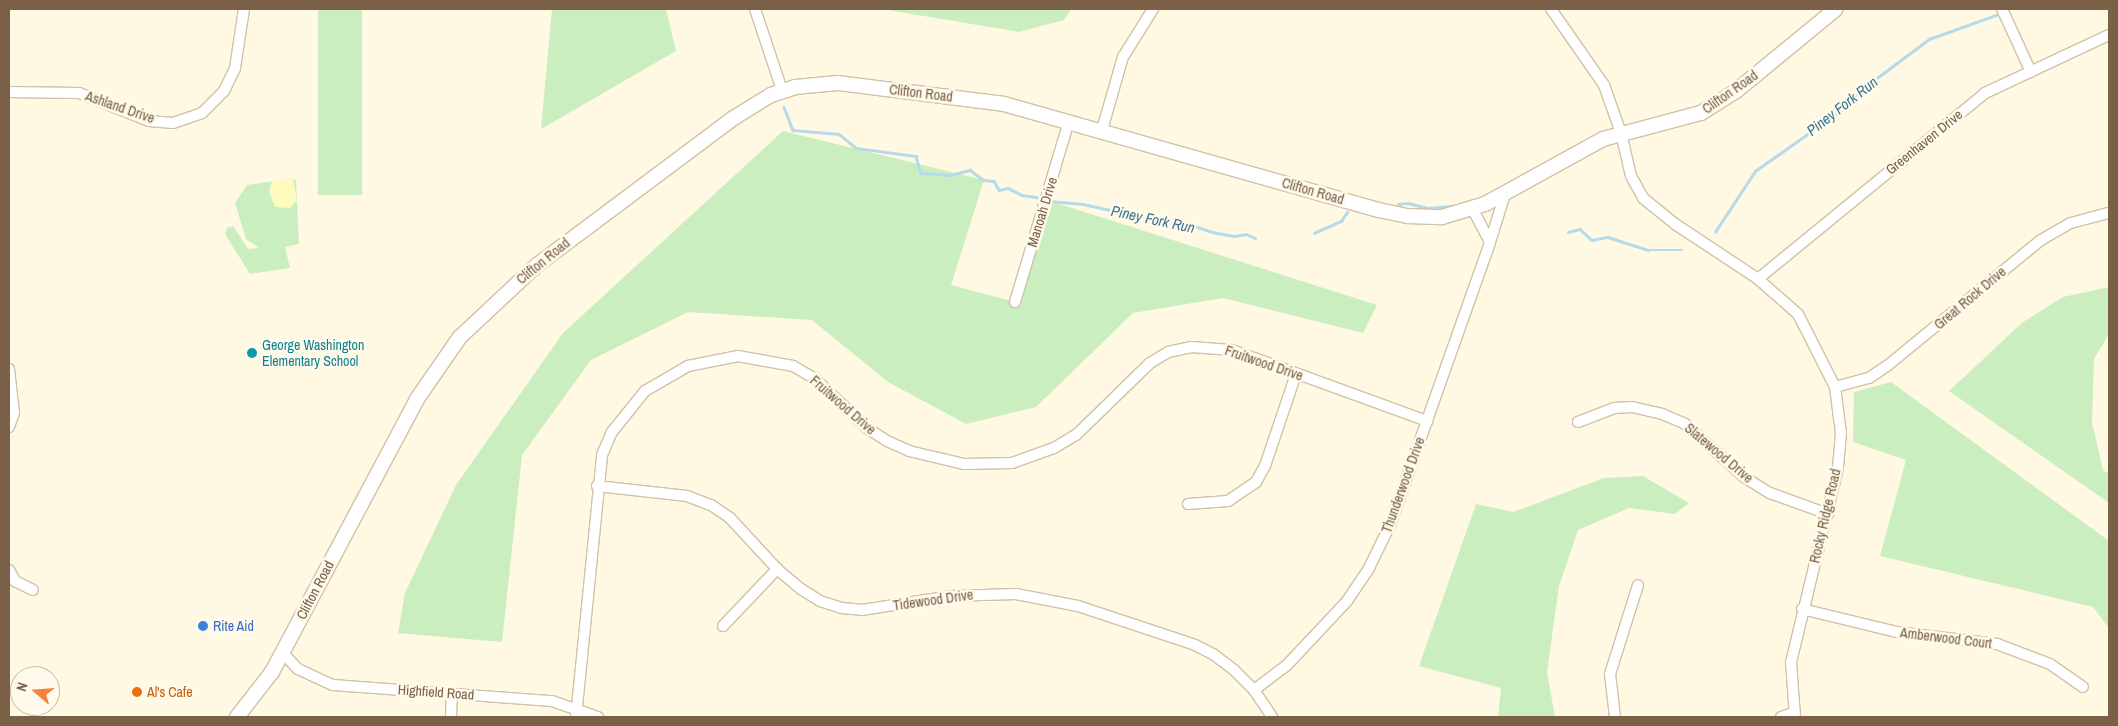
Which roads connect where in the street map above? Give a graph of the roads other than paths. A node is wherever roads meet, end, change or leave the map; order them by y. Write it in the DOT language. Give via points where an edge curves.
graph roads {
  1 [pos="244,9"];
  2 [pos="755,9"];
  3 [pos="1153,9"];
  4 [pos="1551,9"];
  5 [pos="1836,9"];
  6 [pos="2002,9"];
  7 [pos="2109,35"];
  8 [pos="2031,72"];
  9 [pos="782,90"];
  10 [pos="9,92"];
  11 [pos="1069,121"];
  12 [pos="1102,130"];
  13 [pos="1621,133"];
  14 [pos="1504,194"];
  15 [pos="1473,210"];
  16 [pos="2109,213"];
  17 [pos="1490,242"];
  18 [pos="1758,279"];
  19 [pos="1015,302"];
  20 [pos="9,369"];
  21 [pos="1296,374"];
  22 [pos="1834,388"];
  23 [pos="1427,421"];
  24 [pos="1578,422"];
  25 [pos="9,427"];
  26 [pos="597,486"];
  27 [pos="1188,504"];
  28 [pos="1828,514"];
  29 [pos="778,569"];
  30 [pos="9,570"];
  31 [pos="1638,585"];
  32 [pos="33,590"];
  33 [pos="1802,609"];
  34 [pos="723,626"];
  35 [pos="282,652"];
  36 [pos="2083,687"];
  37 [pos="1254,690"];
  38 [pos="452,693"];
  39 [pos="575,712"];
  40 [pos="1794,715"];
  41 [pos="237,717"];
  42 [pos="451,717"];
  43 [pos="598,717"];
  44 [pos="1272,717"];
  45 [pos="1616,717"];
  46 [pos="1781,717"];
  1 -- 10 [label="street, Ashland Drive" via="235,68 224,91 202,113 173,123 149,120 79,93"];
  2 -- 9 [label="street"];
  3 -- 12 [label="street" via="1123,57"];
  4 -- 13 [label="street, Rocky Ridge Road" via="1592,65"];
  5 -- 13 [label="main road, Clifton Road" via="1712,107 1680,121"];
  6 -- 8 [label="street"];
  7 -- 8 [label="street, Greenhaven Drive"];
  8 -- 18 [label="street, Greenhaven Drive" via="1985,93"];
  9 -- 11 [label="main road, Clifton Road" via="838,83 1004,104"];
  9 -- 35 [label="main road, Clifton Road" via="744,111 586,227 514,284 460,337 417,399"];
  11 -- 12 [label="main road, Clifton Road"];
  11 -- 19 [label="street, Manoah Drive"];
  12 -- 15 [label="main road, Clifton Road" via="1408,216 1442,217"];
  13 -- 14 [label="main road, Clifton Road" via="1576,152"];
  13 -- 18 [label="street, Rocky Ridge Road" via="1631,176 1643,198 1675,224"];
  14 -- 15 [label="main road, Clifton Road"];
  14 -- 17 [label="street, Thunderwood Drive"];
  15 -- 17 [label="street"];
  16 -- 22 [label="street, Great Rock Drive" via="2071,224 2041,240 1887,366 1869,378"];
  17 -- 23 [label="street, Thunderwood Drive"];
  18 -- 22 [label="street, Rocky Ridge Road" via="1798,314"];
  20 -- 25 [label="street" via="14,412"];
  21 -- 23 [label="street, Fruitwood Drive"];
  21 -- 26 [label="street, Fruitwood Drive" via="1232,350 1212,346 1168,352 1133,376 1076,435 1032,458 988,465 964,464 918,453 887,441 867,428 814,378 793,366 738,356 713,359 666,377 645,391 626,410 602,455"];
  21 -- 27 [label="street" via="1265,466 1256,482 1228,501"];
  22 -- 28 [label="street, Rocky Ridge Road" via="1841,433"];
  23 -- 37 [label="street, Thunderwood Drive" via="1390,525 1369,568 1347,601 1316,636"];
  24 -- 28 [label="street, Slatewood Drive" via="1623,408 1662,414 1685,424 1770,493"];
  26 -- 29 [label="street, Tidewood Drive" via="687,496 711,505 730,518"];
  26 -- 39 [label="street, Fruitwood Drive"];
  28 -- 33 [label="street, Rocky Ridge Road"];
  29 -- 34 [label="street"];
  29 -- 37 [label="street, Tidewood Drive" via="820,601 842,608 862,610 981,594 1016,594 1078,606 1201,648 1227,665"];
  30 -- 32 [label="street" via="15,581"];
  31 -- 45 [label="street" via="1610,674"];
  33 -- 36 [label="street, Amberwood Court" via="1896,632 1996,644 2050,664"];
  33 -- 40 [label="street, Rocky Ridge Road" via="1791,662"];
  35 -- 38 [label="street, Highfield Road" via="298,668 333,685"];
  35 -- 41 [label="main road, Clifton Road" via="263,685"];
  37 -- 44 [label="street, Tidewood Drive"];
  38 -- 39 [label="street, Highfield Road" via="552,701"];
  38 -- 42 [label="street"];
  39 -- 43 [label="street, Highfield Road"];
  40 -- 46 [label="street"];
}
